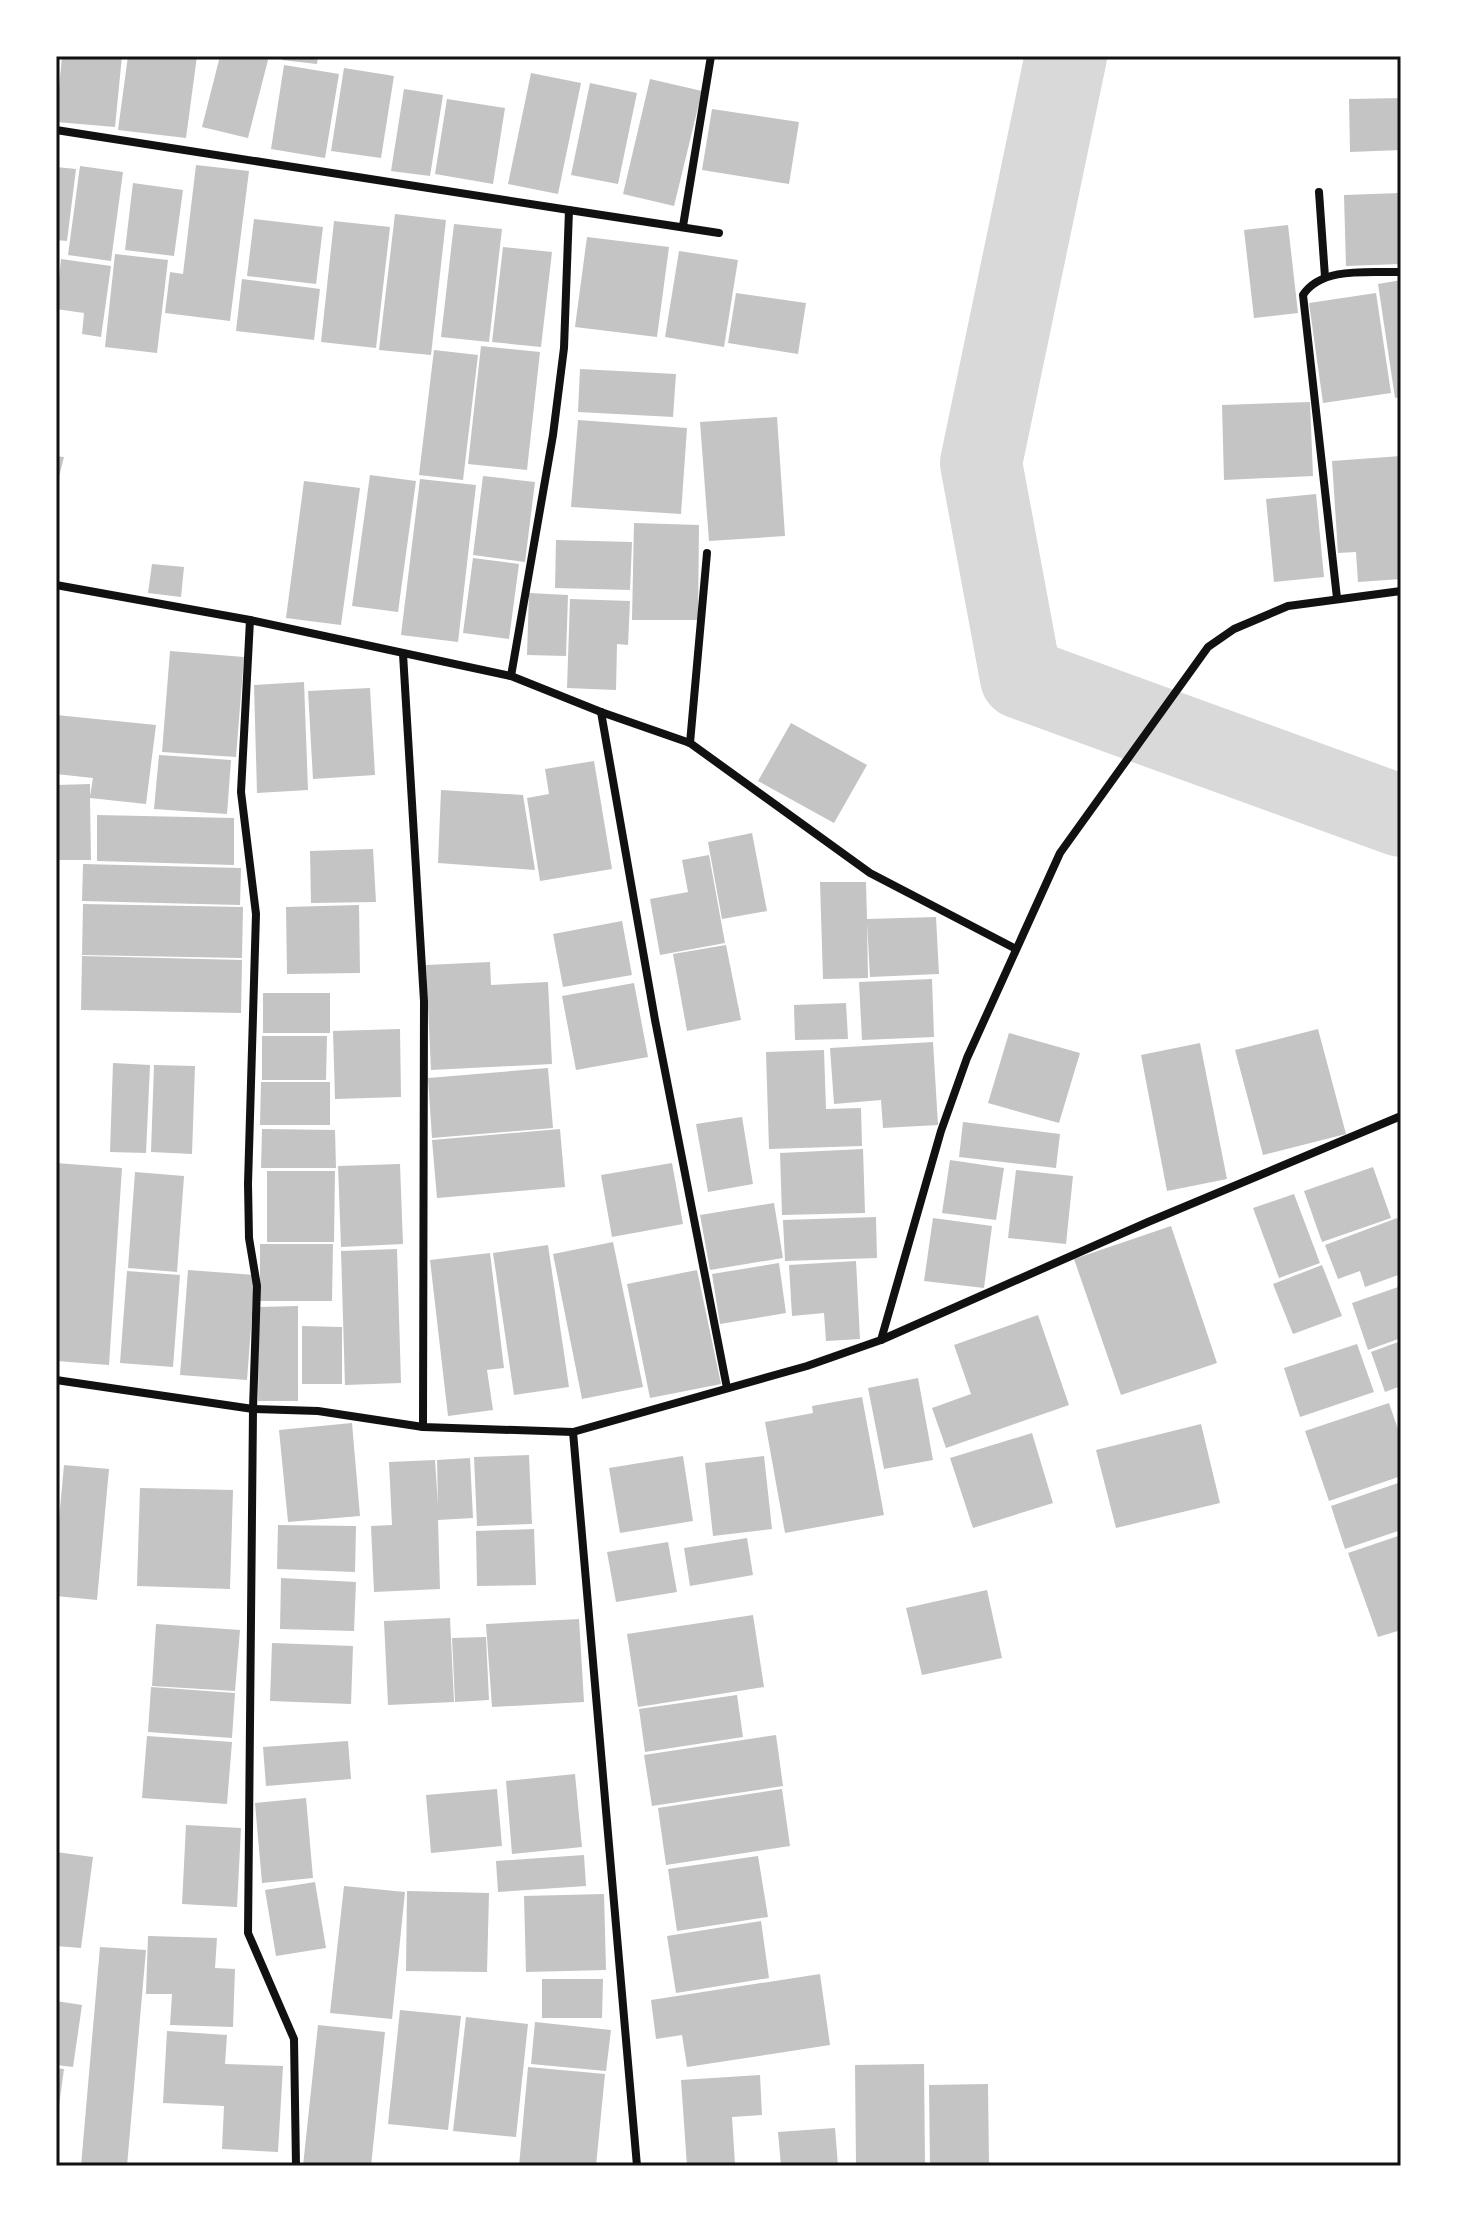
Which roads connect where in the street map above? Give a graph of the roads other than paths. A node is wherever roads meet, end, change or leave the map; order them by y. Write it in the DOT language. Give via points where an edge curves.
graph roads {
  1 [pos="711,56"];
  2 [pos="56,130"];
  3 [pos="1319,192"];
  4 [pos="569,210"];
  5 [pos="683,226"];
  6 [pos="719,233"];
  7 [pos="1401,272"];
  8 [pos="1325,277"];
  9 [pos="707,553"];
  10 [pos="56,585"];
  11 [pos="1401,591"];
  12 [pos="1337,598"];
  13 [pos="250,620"];
  14 [pos="403,654"];
  15 [pos="511,676"];
  16 [pos="601,712"];
  17 [pos="690,743"];
  18 [pos="1016,949"];
  19 [pos="1401,1116"];
  20 [pos="881,1340"];
  21 [pos="56,1380"];
  22 [pos="727,1388"];
  23 [pos="253,1409"];
  24 [pos="423,1427"];
  25 [pos="573,1432"];
  26 [pos="296,2166"];
  27 [pos="637,2166"];
  1 -- 5 [label="street"];
  2 -- 4 [label="street"];
  3 -- 8 [label="street"];
  4 -- 5 [label="street"];
  4 -- 15 [label="street" via="564,348"];
  5 -- 6 [label="street"];
  7 -- 8 [label="street"];
  8 -- 12 [label="street" via="1310,284 1303,295"];
  9 -- 17 [label="street"];
  10 -- 13 [label="street"];
  11 -- 12 [label="street"];
  12 -- 18 [label="street" via="1288,606 1234,629 1208,647 1060,853"];
  13 -- 14 [label="street"];
  13 -- 23 [label="street" via="241,792 256,914 248,1184 257,1286"];
  14 -- 15 [label="street"];
  14 -- 24 [label="street" via="424,1001"];
  15 -- 16 [label="street"];
  16 -- 17 [label="street"];
  16 -- 22 [label="street"];
  17 -- 18 [label="street" via="870,873"];
  18 -- 20 [label="street" via="946,1116"];
  19 -- 20 [label="street"];
  20 -- 22 [label="street"];
  21 -- 23 [label="street"];
  22 -- 25 [label="street"];
  23 -- 24 [label="street" via="318,1411"];
  23 -- 26 [label="street" via="248,1933 294,2039"];
  24 -- 25 [label="street"];
  25 -- 27 [label="street"];
}
